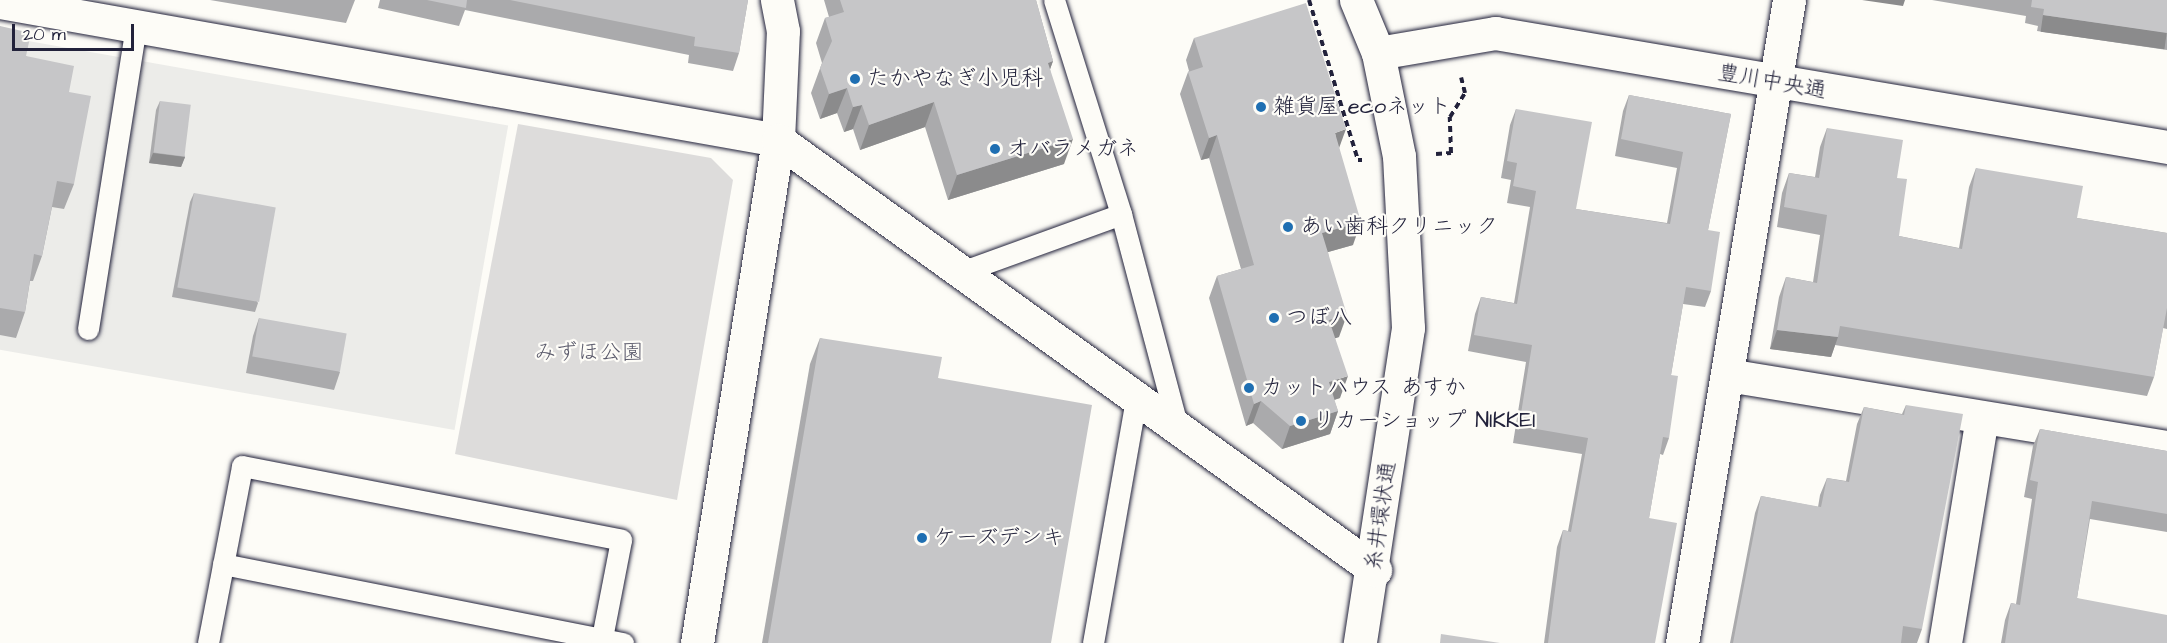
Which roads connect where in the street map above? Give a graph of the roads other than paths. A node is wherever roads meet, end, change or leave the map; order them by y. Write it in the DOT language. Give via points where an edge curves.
graph roads {
  1 [pos="777,0"];
  2 [pos="1054,0"];
  3 [pos="1356,0"];
  4 [pos="1789,0"];
  5 [pos="0,2"];
  6 [pos="104,10"];
  7 [pos="136,27"];
  8 [pos="1378,53"];
  9 [pos="1776,83"];
  10 [pos="778,140"];
  11 [pos="2167,147"];
  12 [pos="1121,214"];
  13 [pos="961,272"];
  14 [pos="88,329"];
  15 [pos="1727,375"];
  16 [pos="1136,399"];
  17 [pos="1982,418"];
  18 [pos="1178,428"];
  19 [pos="2167,447"];
  20 [pos="223,564"];
  21 [pos="1375,570"];
  22 [pos="602,641"];
  23 [pos="208,643"];
  24 [pos="623,643"];
  25 [pos="697,643"];
  26 [pos="1093,643"];
  27 [pos="1360,643"];
  28 [pos="1682,643"];
  29 [pos="1945,643"];
  1 -- 10 [label="street" via="783,32"];
  2 -- 12 [label="lane"];
  3 -- 8 [label="street, 糸井環状通"];
  4 -- 9 [label="street"];
  5 -- 6 [label="street"];
  6 -- 7 [label="street"];
  7 -- 10 [label="street"];
  7 -- 14 [label="lane"];
  8 -- 9 [label="street, 豊川中央通" via="1495,33"];
  8 -- 21 [label="street, 糸井環状通" via="1399,156 1408,328"];
  9 -- 11 [label="street, 豊川中央通"];
  9 -- 15 [label="street"];
  10 -- 13 [label="street"];
  10 -- 25 [label="street"];
  12 -- 13 [label="lane"];
  12 -- 18 [label="lane"];
  13 -- 16 [label="street"];
  15 -- 17 [label="street"];
  15 -- 28 [label="street"];
  16 -- 18 [label="street"];
  16 -- 26 [label="lane"];
  17 -- 19 [label="street"];
  17 -- 29 [label="street"];
  18 -- 21 [label="street"];
  20 -- 22 [label="lane"];
  20 -- 22 [label="lane" via="242,466 621,540"];
  20 -- 23 [label="lane"];
  21 -- 27 [label="street, 糸井環状通"];
  22 -- 24 [label="lane"];
}
